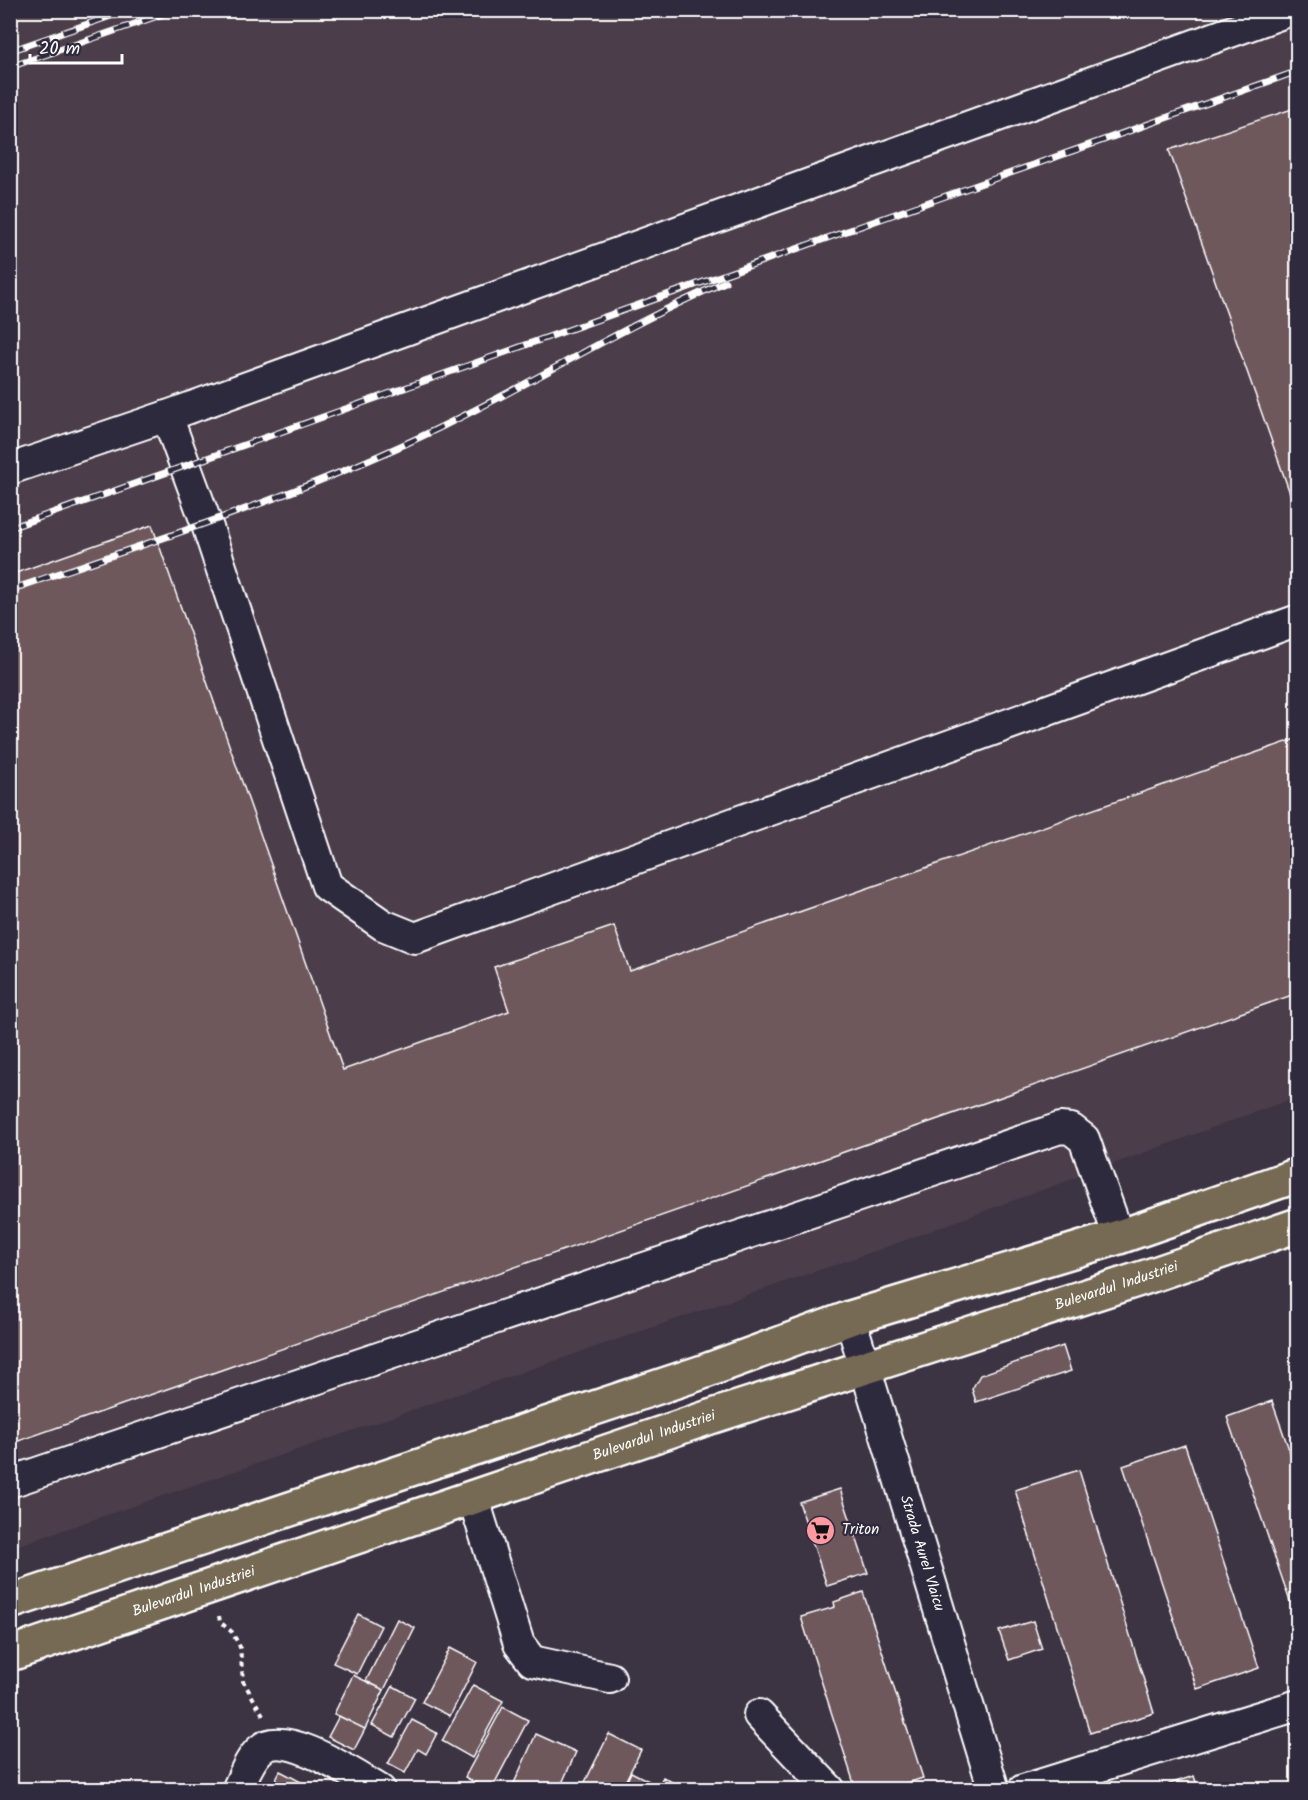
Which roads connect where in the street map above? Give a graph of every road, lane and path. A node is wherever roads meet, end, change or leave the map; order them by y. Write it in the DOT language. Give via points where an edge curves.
graph roads {
  1 [pos="1291,10"];
  2 [pos="167,416"];
  3 [pos="10,469"];
  4 [pos="1298,620"];
  5 [pos="1298,1174"];
  6 [pos="1298,1225"];
  7 [pos="1119,1238"];
  8 [pos="850,1318"];
  9 [pos="865,1367"];
  10 [pos="10,1482"];
  11 [pos="473,1497"];
  12 [pos="213,1585"];
  13 [pos="10,1602"];
  14 [pos="10,1654"];
  15 [pos="610,1678"];
  16 [pos="1298,1705"];
  17 [pos="759,1715"];
  18 [pos="271,1745"];
  19 [pos="237,1790"];
  20 [pos="380,1790"];
  21 [pos="830,1790"];
  22 [pos="994,1790"];
  23 [pos="1023,1790"];
  1 -- 2 [label="street"];
  2 -- 3 [label="street"];
  2 -- 4 [label="street" via="327,886 383,925 415,938"];
  5 -- 7 [label="main road"];
  6 -- 9 [label="main road, Bulevardul Industriei"];
  7 -- 8 [label="main road"];
  7 -- 10 [label="street" via="1084,1140 1071,1129 1060,1128"];
  8 -- 9 [label="street, Strada Aurel Vlaicu"];
  8 -- 13 [label="main road" via="700,1373"];
  9 -- 11 [label="main road, Bulevardul Industriei"];
  9 -- 22 [label="street, Strada Aurel Vlaicu"];
  11 -- 12 [label="main road, Bulevardul Industriei"];
  11 -- 15 [label="street" via="519,1644 532,1661"];
  12 -- 14 [label="main road, Bulevardul Industriei"];
  12 -- 18 [label="path" via="220,1622 232,1632 240,1647 243,1681 264,1716"];
  16 -- 23 [label="street"];
  17 -- 21 [label="street"];
  18 -- 19 [label="street" via="257,1753"];
  18 -- 20 [label="street" via="303,1748"];
}
